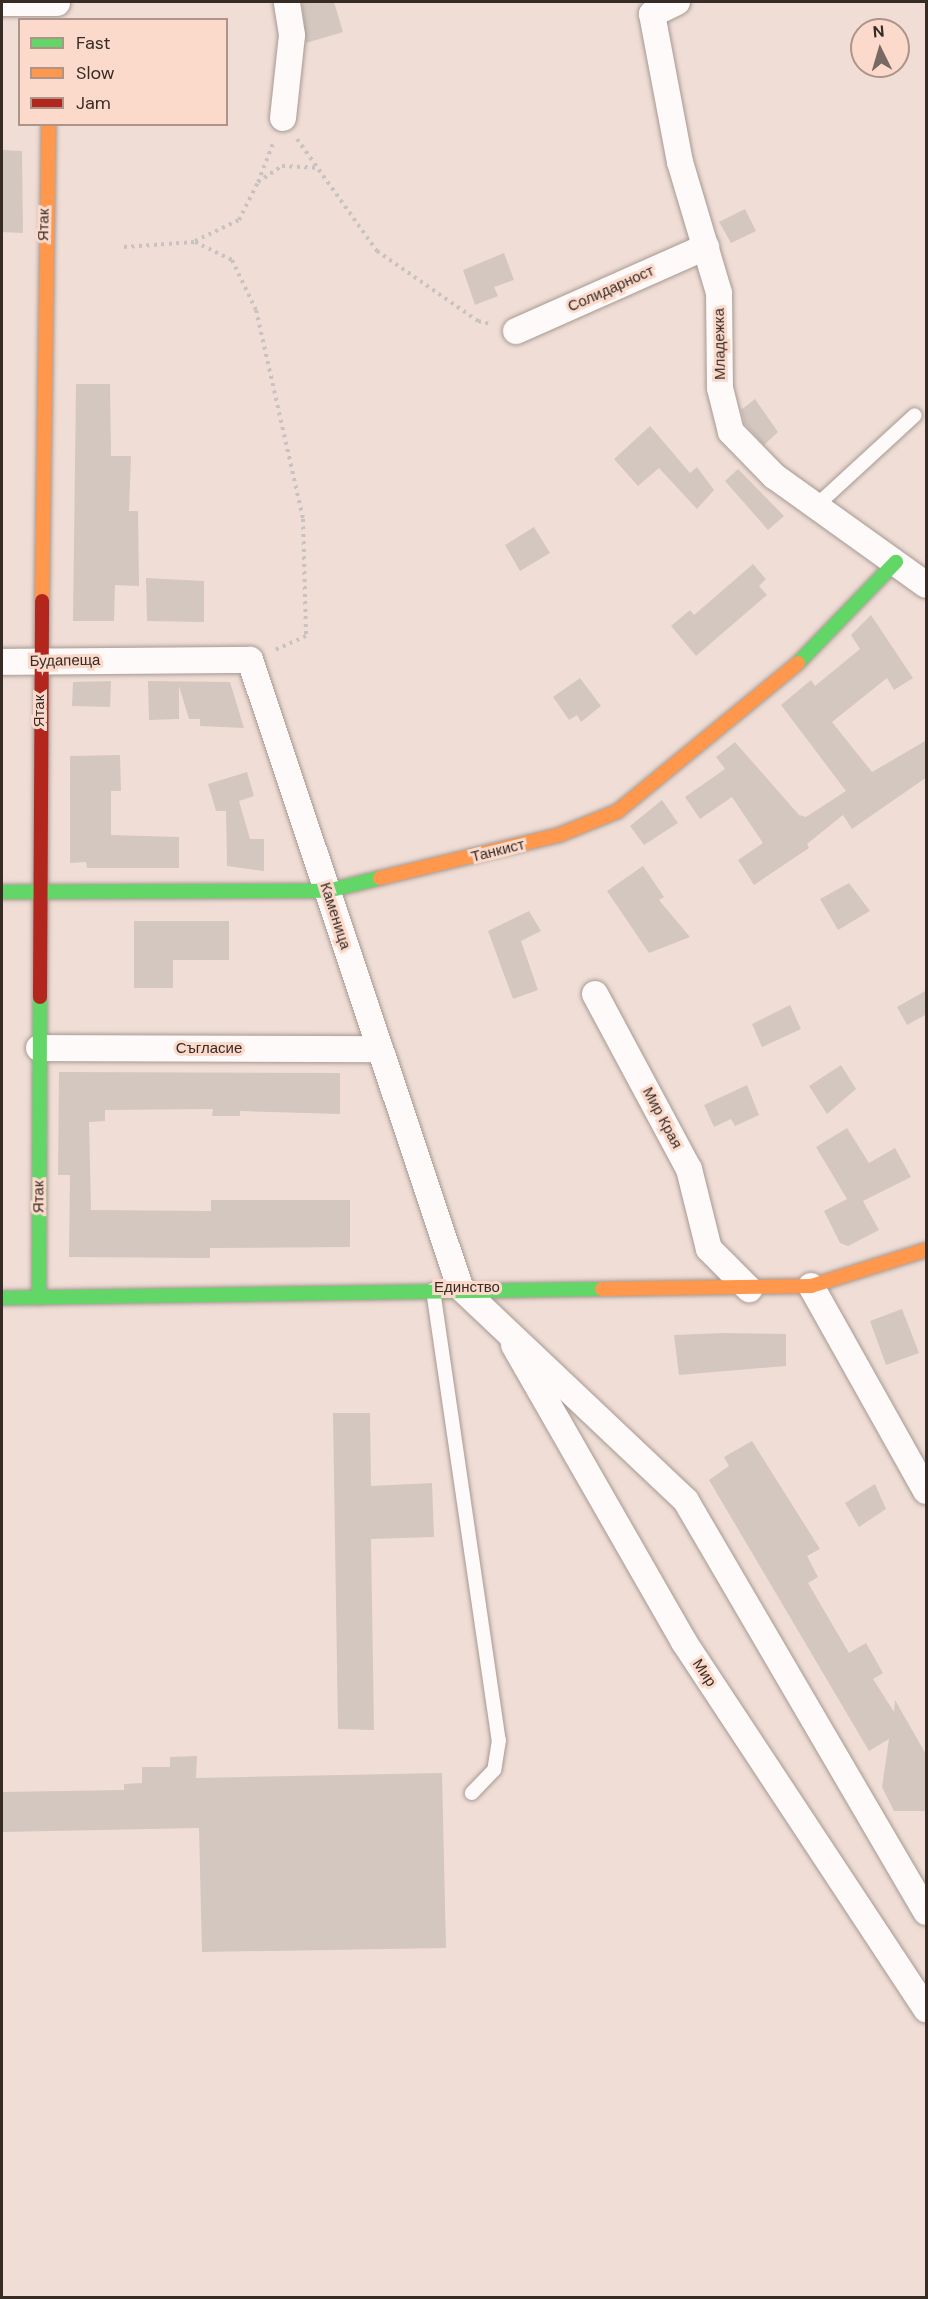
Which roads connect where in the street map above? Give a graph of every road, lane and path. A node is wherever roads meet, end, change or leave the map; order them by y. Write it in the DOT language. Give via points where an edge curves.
graph roads {
  1 [pos="287,2"];
  2 [pos="676,2"];
  3 [pos="2,3"];
  4 [pos="57,8"];
  5 [pos="283,118"];
  6 [pos="49,126"];
  7 [pos="317,169"];
  8 [pos="258,182"];
  9 [pos="195,242"];
  10 [pos="124,247"];
  11 [pos="706,247"];
  12 [pos="516,331"];
  13 [pos="915,415"];
  14 [pos="816,506"];
  15 [pos="896,562"];
  16 [pos="927,585"];
  17 [pos="250,660"];
  18 [pos="2,662"];
  19 [pos="40,662"];
  20 [pos="327,891"];
  21 [pos="2,892"];
  22 [pos="39,892"];
  23 [pos="595,994"];
  24 [pos="39,1048"];
  25 [pos="380,1049"];
  26 [pos="709,1249"];
  27 [pos="927,1250"];
  28 [pos="811,1286"];
  29 [pos="460,1287"];
  30 [pos="433,1288"];
  31 [pos="748,1288"];
  32 [pos="694,1290"];
  33 [pos="2,1298"];
  34 [pos="39,1298"];
  35 [pos="503,1324"];
  36 [pos="927,1491"];
  37 [pos="472,1793"];
  38 [pos="927,1912"];
  39 [pos="927,2008"];
  1 -- 5 [label="street" via="292,35"];
  2 -- 11 [label="street, Младежка" via="652,14 680,162"];
  3 -- 4 [label="street"];
  5 -- 7 [label="path"];
  5 -- 8 [label="path"];
  6 -- 19 [label="street, Ятак"];
  7 -- 8 [label="path" via="282,166"];
  7 -- 12 [label="path" via="377,251 478,321"];
  8 -- 9 [label="path" via="239,220"];
  9 -- 10 [label="path"];
  9 -- 17 [label="path" via="232,260 256,310 303,519 306,636"];
  11 -- 12 [label="street, Солидарност"];
  11 -- 14 [label="street, Младежка" via="719,293 720,388 731,432 774,477"];
  13 -- 14 [label="lane"];
  14 -- 15 [label="street, Младежка"];
  15 -- 16 [label="street, Младежка"];
  15 -- 20 [label="street, Танкист" via="773,688 618,812 548,838"];
  17 -- 19 [label="street, Будапеща"];
  17 -- 20 [label="street, Каменица"];
  18 -- 19 [label="street, Будапеща"];
  19 -- 22 [label="street, Ятак"];
  20 -- 22 [label="street, Танкист"];
  20 -- 25 [label="street, Каменица"];
  21 -- 22 [label="street, Танкист"];
  22 -- 24 [label="street, Ятак"];
  23 -- 26 [label="street, Мир Края" via="689,1169"];
  24 -- 25 [label="street, Съгласие"];
  24 -- 34 [label="street, Ятак"];
  25 -- 29 [label="street, Каменица"];
  26 -- 31 [label="street"];
  26 -- 32 [label="street"];
  27 -- 28 [label="street, Единство"];
  28 -- 31 [label="street, Единство"];
  28 -- 36 [label="street"];
  29 -- 30 [label="street, Единство"];
  29 -- 32 [label="street, Единство"];
  29 -- 35 [label="street, Мир"];
  30 -- 34 [label="street, Единство"];
  30 -- 37 [label="lane" via="499,1740 494,1770"];
  31 -- 32 [label="street, Единство"];
  33 -- 34 [label="street, Единство"];
  35 -- 38 [label="street, Мир" via="686,1501"];
  35 -- 39 [label="street, Мир" via="684,1642"];
}
